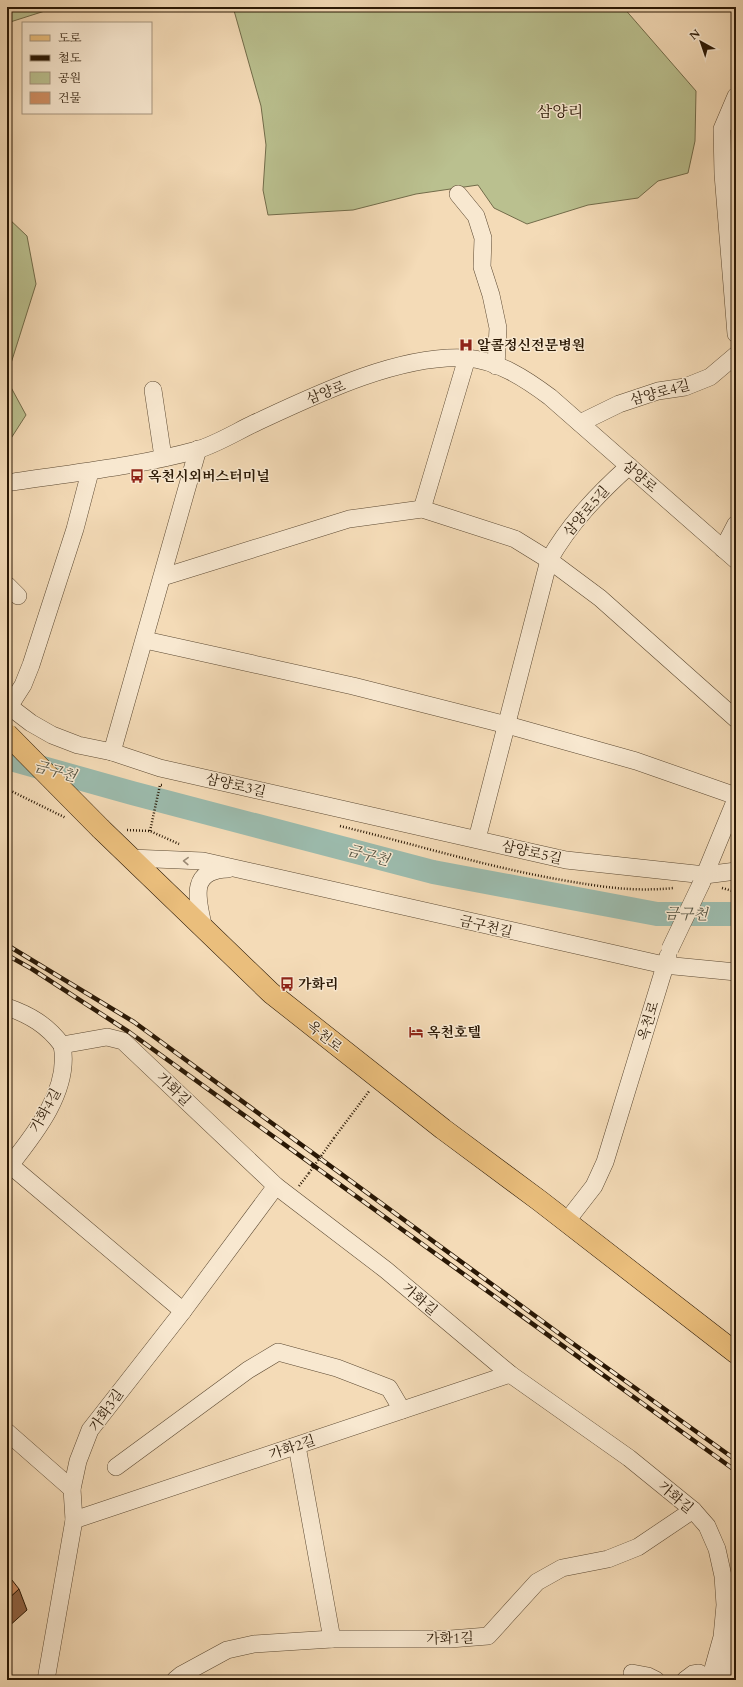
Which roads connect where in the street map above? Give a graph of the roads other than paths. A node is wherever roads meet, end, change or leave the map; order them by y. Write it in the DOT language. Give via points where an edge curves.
graph roads {
  1 [pos="736,96"];
  2 [pos="458,194"];
  3 [pos="736,334"];
  4 [pos="736,355"];
  5 [pos="467,358"];
  6 [pos="496,366"];
  7 [pos="153,390"];
  8 [pos="580,423"];
  9 [pos="198,449"];
  10 [pos="163,457"];
  11 [pos="629,466"];
  12 [pos="90,472"];
  13 [pos="7,483"];
  14 [pos="422,509"];
  15 [pos="736,524"];
  16 [pos="723,549"];
  17 [pos="549,560"];
  18 [pos="736,560"];
  19 [pos="162,577"];
  20 [pos="145,640"];
  21 [pos="9,708"];
  22 [pos="736,719"];
  23 [pos="507,725"];
  24 [pos="7,734"];
  25 [pos="112,752"];
  26 [pos="736,798"];
  27 [pos="477,839"];
  28 [pos="131,858"];
  29 [pos="238,869"];
  30 [pos="736,871"];
  31 [pos="703,879"];
  32 [pos="204,929"];
  33 [pos="664,966"];
  34 [pos="736,972"];
  35 [pos="7,1007"];
  36 [pos="62,1045"];
  37 [pos="8,1167"];
  38 [pos="276,1186"];
  39 [pos="566,1222"];
  40 [pos="183,1311"];
  41 [pos="736,1352"];
  42 [pos="510,1374"];
  43 [pos="402,1410"];
  44 [pos="7,1432"];
  45 [pos="297,1446"];
  46 [pos="116,1467"];
  47 [pos="72,1489"];
  48 [pos="693,1510"];
  49 [pos="74,1520"];
  50 [pos="736,1588"];
  51 [pos="332,1639"];
  52 [pos="632,1673"];
  53 [pos="46,1680"];
  54 [pos="175,1680"];
  55 [pos="656,1680"];
  56 [pos="685,1680"];
  57 [pos="708,1680"];
  58 [pos="713,1680"];
  59 [pos="728,1680"];
  1 -- 3 [label="street" via="722,129"];
  2 -- 6 [label="street" via="476,216 483,238 482,267 498,328"];
  4 -- 8 [label="street, 삼양로4길" via="710,377 685,387 658,391 619,404"];
  5 -- 6 [label="street, 삼양로"];
  5 -- 9 [label="street, 삼양로" via="420,360 387,370 318,394"];
  5 -- 14 [label="street"];
  6 -- 8 [label="street, 삼양로" via="525,378"];
  7 -- 10 [label="street"];
  8 -- 11 [label="street, 삼양로"];
  9 -- 10 [label="street, 삼양로"];
  9 -- 19 [label="street"];
  10 -- 12 [label="street, 삼양로"];
  11 -- 16 [label="street, 삼양로"];
  11 -- 17 [label="street, 삼양로5길" via="599,493 574,522"];
  12 -- 13 [label="street, 삼양로"];
  12 -- 21 [label="street" via="75,529 31,665"];
  14 -- 17 [label="street" via="515,539"];
  14 -- 19 [label="street" via="349,519"];
  15 -- 16 [label="street"];
  16 -- 18 [label="street, 삼양로"];
  17 -- 22 [label="street" via="600,598"];
  17 -- 23 [label="street, 삼양로5길"];
  19 -- 20 [label="street"];
  20 -- 23 [label="street" via="354,686"];
  20 -- 25 [label="street"];
  21 -- 25 [label="street, 삼양로3길" via="52,735 78,745"];
  23 -- 26 [label="street" via="636,761"];
  23 -- 27 [label="street, 삼양로5길"];
  24 -- 28 [label="main road, 옥천로, bridge"];
  25 -- 27 [label="street, 삼양로3길" via="160,768"];
  26 -- 31 [label="street, 옥천로"];
  27 -- 31 [label="street, 삼양로5길" via="566,860"];
  29 -- 28 [label="street, one-way" via="203,861"];
  28 -- 32 [label="main road, 옥천로"];
  29 -- 32 [label="street" via="215,869 199,882 198,894"];
  29 -- 33 [label="street, 금구천길"];
  30 -- 31 [label="street, 삼양로5길"];
  31 -- 33 [label="street, 옥천로, bridge"];
  32 -- 39 [label="main road, 옥천로" via="271,993"];
  33 -- 34 [label="street, 금구천길"];
  33 -- 39 [label="street, 옥천로" via="605,1162 594,1186"];
  35 -- 36 [label="street" via="41,1022"];
  36 -- 37 [label="street, 가화4길" via="63,1075 57,1095"];
  36 -- 38 [label="street, 가화길" via="107,1037 123,1041"];
  37 -- 40 [label="street"];
  38 -- 40 [label="street, 가화3길"];
  38 -- 42 [label="street, 가화길" via="386,1270"];
  39 -- 41 [label="main road, 옥천로"];
  40 -- 47 [label="street, 가화3길" via="90,1430 78,1461"];
  42 -- 43 [label="street, 가화2길"];
  42 -- 48 [label="street, 가화길" via="629,1458"];
  43 -- 45 [label="street, 가화2길"];
  43 -- 46 [label="street" via="390,1388 337,1368 278,1352 248,1370"];
  44 -- 47 [label="street"];
  45 -- 49 [label="street, 가화2길"];
  45 -- 51 [label="street"];
  47 -- 49 [label="street, 가화3길"];
  48 -- 51 [label="street, 가화1길" via="638,1547 608,1559 562,1568 537,1582 488,1636 450,1639"];
  48 -- 58 [label="street, 가화길" via="707,1526 717,1549 723,1576 725,1605 722,1637 713,1668"];
  49 -- 53 [label="street, 가화3길"];
  50 -- 59 [label="street"];
  51 -- 54 [label="street, 가화1길" via="254,1644 227,1650"];
  52 -- 55 [label="street"];
  56 -- 57 [label="street" via="699,1673"];
}
